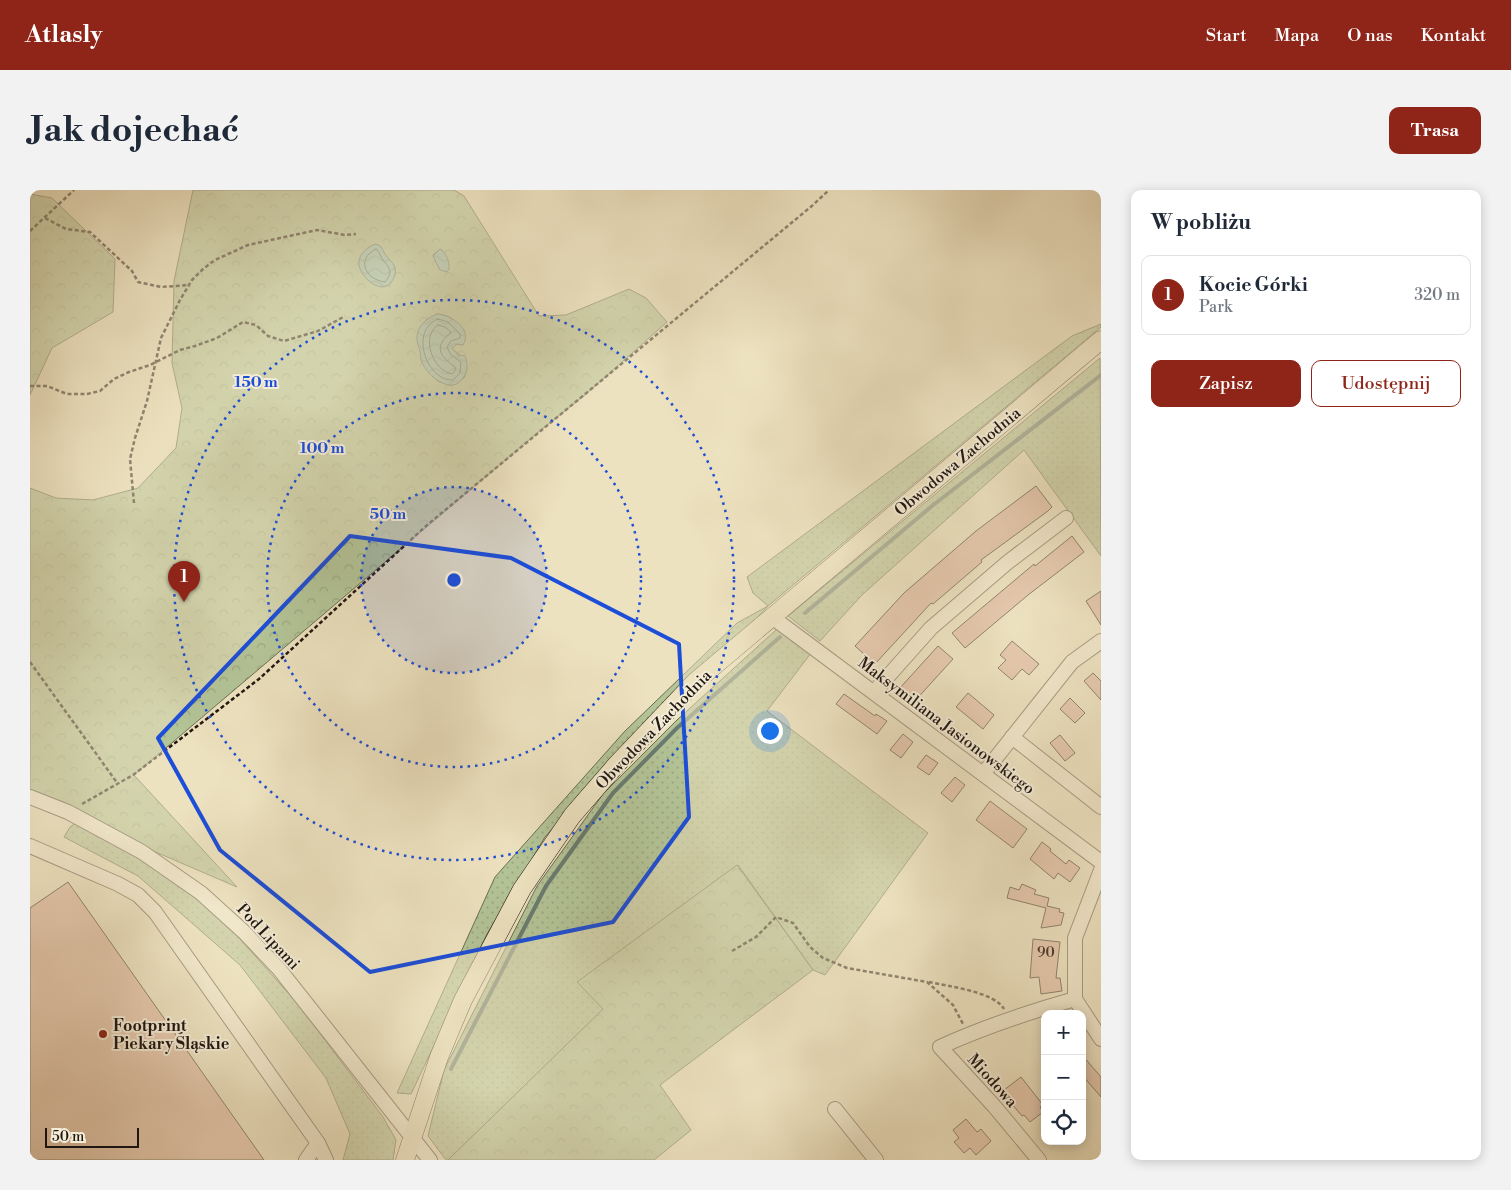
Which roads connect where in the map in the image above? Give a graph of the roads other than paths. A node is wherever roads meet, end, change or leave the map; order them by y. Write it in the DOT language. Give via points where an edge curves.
graph roads {
  1 [pos="1101,340"];
  2 [pos="1066,518"];
  3 [pos="772,617"];
  4 [pos="1101,641"];
  5 [pos="874,692"];
  6 [pos="1012,737"];
  7 [pos="983,774"];
  8 [pos="30,797"];
  9 [pos="1101,806"];
  10 [pos="30,846"];
  11 [pos="1101,862"];
  12 [pos="1101,870"];
  13 [pos="1075,999"];
  14 [pos="1101,1039"];
  15 [pos="835,1109"];
  16 [pos="411,1138"];
  17 [pos="318,1143"];
  18 [pos="306,1160"];
  19 [pos="326,1160"];
  20 [pos="405,1160"];
  21 [pos="430,1160"];
  22 [pos="876,1160"];
  23 [pos="1039,1160"];
  1 -- 3 [label="main road, Obwodowa Zachodnia"];
  2 -- 5 [label="street" via="1008,562 931,628"];
  3 -- 5 [label="street, Maksymiliana Jasionowskiego"];
  3 -- 16 [label="main road, Obwodowa Zachodnia" via="695,682 572,816 522,889 463,1000"];
  4 -- 6 [label="street" via="1072,662"];
  5 -- 7 [label="street, Maksymiliana Jasionowskiego"];
  6 -- 7 [label="street"];
  6 -- 9 [label="street"];
  7 -- 11 [label="street, Maksymiliana Jasionowskiego"];
  8 -- 16 [label="street, Pod Lipami" via="68,812 142,852 201,893 279,970"];
  10 -- 17 [label="street" via="118,884 138,895 155,912"];
  12 -- 13 [label="street" via="1076,938"];
  13 -- 14 [label="street"];
  13 -- 23 [label="street, Miodowa" via="1010,1019 940,1047"];
  15 -- 22 [label="street"];
  16 -- 20 [label="main road, Obwodowa Zachodnia"];
  16 -- 21 [label="street, Pod Lipami"];
  17 -- 18 [label="street"];
  17 -- 19 [label="street"];
}
